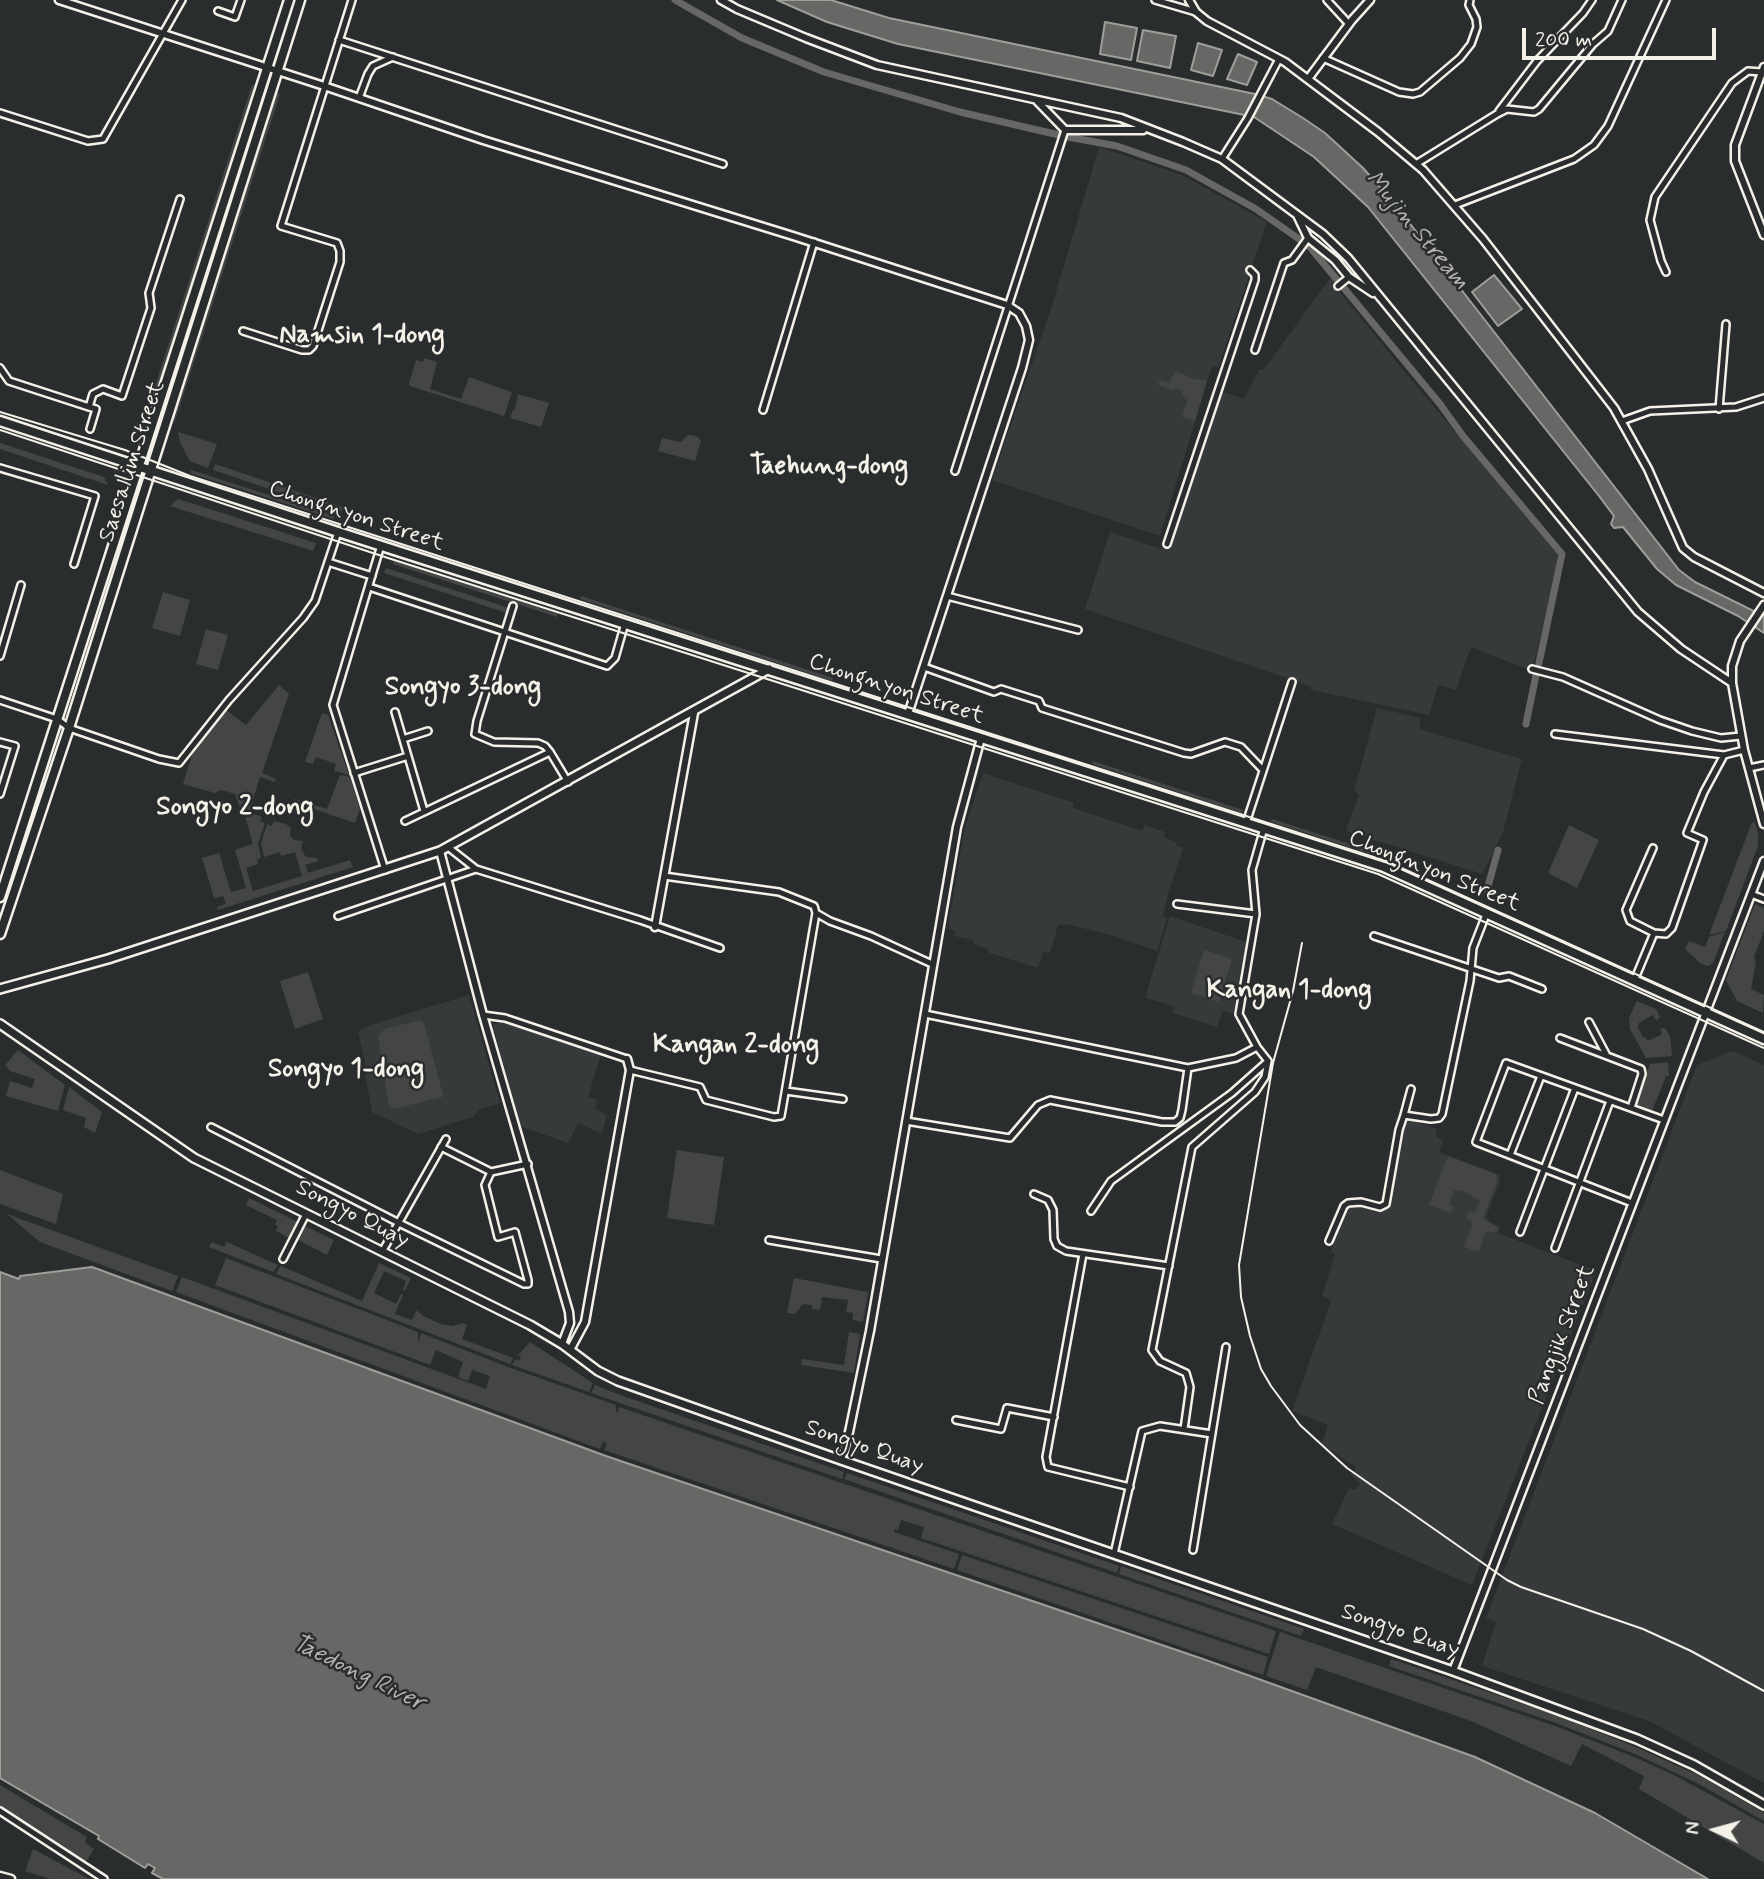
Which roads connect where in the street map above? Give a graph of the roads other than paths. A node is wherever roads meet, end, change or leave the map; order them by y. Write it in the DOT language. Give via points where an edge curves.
graph roads {
  1 [pos="59,0"];
  2 [pos="182,0"];
  3 [pos="241,0"];
  4 [pos="289,0"];
  5 [pos="300,0"];
  6 [pos="352,0"];
  7 [pos="721,0"];
  8 [pos="1155,0"];
  9 [pos="1189,0"];
  10 [pos="1327,0"];
  11 [pos="1370,0"];
  12 [pos="1470,0"];
  13 [pos="1592,0"];
  14 [pos="1622,0"];
  15 [pos="1666,0"];
  16 [pos="218,11"];
  17 [pos="1196,12"];
  18 [pos="1349,24"];
  19 [pos="162,34"];
  20 [pos="339,40"];
  21 [pos="393,57"];
  22 [pos="1323,58"];
  23 [pos="1279,59"];
  24 [pos="267,68"];
  25 [pos="1763,70"];
  26 [pos="278,71"];
  27 [pos="1308,79"];
  28 [pos="324,86"];
  29 [pos="359,97"];
  30 [pos="1035,99"];
  31 [pos="0,113"];
  32 [pos="1497,114"];
  33 [pos="1065,130"];
  34 [pos="1149,130"];
  35 [pos="1222,159"];
  36 [pos="723,164"];
  37 [pos="1416,164"];
  38 [pos="180,199"];
  39 [pos="1455,205"];
  40 [pos="1296,213"];
  41 [pos="1764,235"];
  42 [pos="1305,241"];
  43 [pos="814,242"];
  44 [pos="1250,270"];
  45 [pos="1666,272"];
  46 [pos="1347,278"];
  47 [pos="1338,286"];
  48 [pos="1381,299"];
  49 [pos="1007,305"];
  50 [pos="1726,324"];
  51 [pos="243,331"];
  52 [pos="1255,350"];
  53 [pos="0,368"];
  54 [pos="1764,398"];
  55 [pos="89,407"];
  56 [pos="1719,409"];
  57 [pos="763,410"];
  58 [pos="0,421"];
  59 [pos="1622,421"];
  60 [pos="90,429"];
  61 [pos="1187,449"];
  62 [pos="1196,452"];
  63 [pos="139,465"];
  64 [pos="0,468"];
  65 [pos="151,469"];
  66 [pos="955,471"];
  67 [pos="338,532"];
  68 [pos="1167,544"];
  69 [pos="381,545"];
  70 [pos="328,562"];
  71 [pos="74,564"];
  72 [pos="372,576"];
  73 [pos="21,585"];
  74 [pos="369,587"];
  75 [pos="1764,593"];
  76 [pos="947,596"];
  77 [pos="513,606"];
  78 [pos="1762,607"];
  79 [pos="625,624"];
  80 [pos="1079,630"];
  81 [pos="504,632"];
  82 [pos="0,656"];
  83 [pos="924,667"];
  84 [pos="1532,668"];
  85 [pos="769,669"];
  86 [pos="1292,682"];
  87 [pos="1732,683"];
  88 [pos="0,700"];
  89 [pos="395,712"];
  90 [pos="694,713"];
  91 [pos="908,714"];
  92 [pos="57,719"];
  93 [pos="69,728"];
  94 [pos="428,731"];
  95 [pos="1555,734"];
  96 [pos="1741,736"];
  97 [pos="981,738"];
  98 [pos="403,739"];
  99 [pos="0,742"];
  100 [pos="1744,750"];
  101 [pos="550,752"];
  102 [pos="1724,755"];
  103 [pos="408,756"];
  104 [pos="1764,765"];
  105 [pos="1749,768"];
  106 [pos="1262,769"];
  107 [pos="354,773"];
  108 [pos="568,782"];
  109 [pos="0,794"];
  110 [pos="424,811"];
  111 [pos="405,821"];
  112 [pos="1764,821"];
  113 [pos="1246,823"];
  114 [pos="1264,828"];
  115 [pos="1653,848"];
  116 [pos="444,849"];
  117 [pos="1764,861"];
  118 [pos="476,869"];
  119 [pos="385,870"];
  120 [pos="664,876"];
  121 [pos="449,877"];
  122 [pos="1751,894"];
  123 [pos="0,897"];
  124 [pos="1764,899"];
  125 [pos="1177,904"];
  126 [pos="1487,912"];
  127 [pos="816,913"];
  128 [pos="1256,914"];
  129 [pos="338,916"];
  130 [pos="655,927"];
  131 [pos="1654,933"];
  132 [pos="0,934"];
  133 [pos="1374,936"];
  134 [pos="720,948"];
  135 [pos="932,964"];
  136 [pos="1471,967"];
  137 [pos="1634,981"];
  138 [pos="0,989"];
  139 [pos="1542,989"];
  140 [pos="1705,1012"];
  141 [pos="925,1014"];
  142 [pos="483,1015"];
  143 [pos="1589,1022"];
  144 [pos="0,1024"];
  145 [pos="1560,1038"];
  146 [pos="1764,1039"];
  147 [pos="1257,1047"];
  148 [pos="1606,1054"];
  149 [pos="627,1059"];
  150 [pos="1268,1060"];
  151 [pos="1188,1068"];
  152 [pos="629,1070"];
  153 [pos="1541,1076"];
  154 [pos="1575,1088"];
  155 [pos="1410,1089"];
  156 [pos="786,1091"];
  157 [pos="844,1099"];
  158 [pos="1610,1101"];
  159 [pos="1631,1108"];
  160 [pos="1404,1115"];
  161 [pos="1664,1120"];
  162 [pos="906,1121"];
  163 [pos="211,1127"];
  164 [pos="446,1139"];
  165 [pos="441,1147"];
  166 [pos="1510,1155"];
  167 [pos="528,1164"];
  168 [pos="1543,1168"];
  169 [pos="491,1172"];
  170 [pos="1580,1183"];
  171 [pos="1034,1194"];
  172 [pos="1632,1203"];
  173 [pos="1091,1211"];
  174 [pos="306,1213"];
  175 [pos="399,1223"];
  176 [pos="1520,1232"];
  177 [pos="769,1240"];
  178 [pos="1329,1241"];
  179 [pos="1555,1248"];
  180 [pos="382,1253"];
  181 [pos="1083,1254"];
  182 [pos="283,1259"];
  183 [pos="881,1259"];
  184 [pos="1169,1266"];
  185 [pos="562,1344"];
  186 [pos="1226,1347"];
  187 [pos="570,1350"];
  188 [pos="1054,1417"];
  189 [pos="956,1420"];
  190 [pos="1184,1429"];
  191 [pos="1212,1434"];
  192 [pos="841,1460"];
  193 [pos="1130,1487"];
  194 [pos="1193,1550"];
  195 [pos="1114,1554"];
  196 [pos="1453,1671"];
  197 [pos="1764,1805"];
  198 [pos="0,1811"];
  199 [pos="0,1876"];
  200 [pos="11,1879"];
  201 [pos="104,1879"];
  1 -- 19 [label="street"];
  2 -- 19 [label="street"];
  3 -- 16 [label="street" via="235,18"];
  4 -- 24 [label="main road, Saesallim Street"];
  5 -- 26 [label="main road, Saesallim Street"];
  6 -- 20 [label="street"];
  7 -- 30 [label="street" via="877,65"];
  8 -- 17 [label="street"];
  9 -- 17 [label="street"];
  10 -- 18 [label="street"];
  11 -- 18 [label="street"];
  12 -- 22 [label="street" via="1477,27 1471,44 1420,92 1399,92"];
  13 -- 32 [label="street"];
  14 -- 32 [label="street" via="1608,31 1539,109 1507,109"];
  15 -- 39 [label="street" via="1608,125 1594,145 1574,159"];
  17 -- 23 [label="street"];
  18 -- 22 [label="street"];
  19 -- 24 [label="street"];
  19 -- 31 [label="street" via="103,139 88,141"];
  20 -- 21 [label="street"];
  20 -- 28 [label="street"];
  21 -- 29 [label="street" via="373,66"];
  21 -- 36 [label="street"];
  22 -- 27 [label="street"];
  23 -- 27 [label="street"];
  23 -- 35 [label="street"];
  24 -- 26 [label="street"];
  24 -- 63 [label="main road, Saesallim Street"];
  25 -- 41 [label="street" via="1738,137 1735,161"];
  25 -- 45 [label="street" via="1748,71 1732,83 1654,197 1650,220"];
  26 -- 28 [label="street"];
  26 -- 65 [label="main road, Saesallim Street"];
  27 -- 37 [label="street"];
  28 -- 29 [label="street"];
  28 -- 51 [label="street" via="281,226 337,243 340,251 313,346 302,350"];
  29 -- 43 [label="street"];
  30 -- 33 [label="street"];
  30 -- 34 [label="street" via="1121,118"];
  32 -- 37 [label="street"];
  33 -- 34 [label="street"];
  33 -- 49 [label="street"];
  34 -- 35 [label="street"];
  35 -- 40 [label="street"];
  37 -- 39 [label="street"];
  38 -- 55 [label="street" via="122,396 103,390 93,394"];
  39 -- 59 [label="street"];
  40 -- 42 [label="street"];
  40 -- 48 [label="street" via="1348,258"];
  42 -- 46 [label="street" via="1335,260"];
  42 -- 52 [label="street" via="1292,260 1284,263"];
  43 -- 49 [label="street"];
  43 -- 57 [label="street"];
  44 -- 62 [label="street" via="1255,280"];
  46 -- 47 [label="street"];
  46 -- 48 [label="street"];
  48 -- 87 [label="street" via="1639,612 1681,649"];
  49 -- 66 [label="street"];
  49 -- 76 [label="street" via="1019,313 1029,340"];
  50 -- 56 [label="street"];
  53 -- 55 [label="street" via="9,381"];
  54 -- 56 [label="street"];
  55 -- 60 [label="street" via="96,409"];
  56 -- 59 [label="street" via="1650,411"];
  58 -- 63 [label="main road, Chongnyon Street"];
  59 -- 75 [label="street" via="1683,548"];
  61 -- 62 [label="street"];
  62 -- 68 [label="street"];
  63 -- 65 [label="main road, Chongnyon Street"];
  63 -- 92 [label="main road, Saesallim Street"];
  64 -- 71 [label="street" via="95,496"];
  65 -- 67 [label="main road, Chongnyon Street"];
  65 -- 93 [label="main road, Saesallim Street"];
  67 -- 69 [label="main road, Chongnyon Street"];
  67 -- 70 [label="street"];
  69 -- 72 [label="street"];
  69 -- 79 [label="main road, Chongnyon Street"];
  70 -- 72 [label="street"];
  70 -- 93 [label="street" via="315,601 303,618 262,660 179,763"];
  72 -- 74 [label="street"];
  73 -- 82 [label="street"];
  74 -- 81 [label="street"];
  74 -- 107 [label="street" via="333,705"];
  76 -- 80 [label="street"];
  76 -- 83 [label="street"];
  77 -- 81 [label="street"];
  78 -- 87 [label="street" via="1736,654"];
  79 -- 81 [label="street" via="615,658 607,666"];
  79 -- 85 [label="main road, Chongnyon Street"];
  81 -- 101 [label="street" via="475,734 494,742 538,743"];
  83 -- 91 [label="street"];
  83 -- 106 [label="street" via="994,692 1001,689 1039,701 1042,708 1184,753 1225,742 1241,747"];
  84 -- 96 [label="street" via="1692,731 1721,738"];
  85 -- 90 [label="main road"];
  85 -- 91 [label="main road, Chongnyon Street"];
  86 -- 106 [label="street"];
  87 -- 96 [label="street"];
  88 -- 92 [label="street"];
  89 -- 98 [label="street"];
  90 -- 108 [label="main road"];
  90 -- 120 [label="street"];
  91 -- 97 [label="main road, Chongnyon Street"];
  92 -- 93 [label="street"];
  92 -- 123 [label="main road, Saesallim Street"];
  93 -- 132 [label="main road, Saesallim Street"];
  94 -- 98 [label="street"];
  95 -- 102 [label="street"];
  96 -- 100 [label="street"];
  97 -- 113 [label="main road, Chongnyon Street"];
  97 -- 135 [label="street" via="957,827"];
  98 -- 103 [label="street"];
  99 -- 109 [label="street" via="15,746"];
  100 -- 102 [label="street"];
  100 -- 105 [label="street"];
  101 -- 108 [label="street"];
  101 -- 110 [label="street"];
  102 -- 131 [label="street" via="1687,833 1703,839 1672,928 1665,934"];
  103 -- 107 [label="street"];
  103 -- 110 [label="street"];
  104 -- 105 [label="street"];
  105 -- 112 [label="street"];
  106 -- 113 [label="street"];
  107 -- 119 [label="street"];
  108 -- 116 [label="main road"];
  110 -- 111 [label="street"];
  113 -- 114 [label="main road, Chongnyon Street"];
  114 -- 126 [label="main road, Chongnyon Street" via="1384,867"];
  114 -- 128 [label="street" via="1252,870"];
  115 -- 131 [label="street" via="1626,910 1630,921"];
  116 -- 118 [label="street"];
  116 -- 119 [label="main road"];
  116 -- 121 [label="street"];
  117 -- 122 [label="street, Pangjik Street"];
  118 -- 121 [label="street"];
  118 -- 130 [label="street"];
  119 -- 138 [label="main road"];
  120 -- 127 [label="street" via="779,892 814,906"];
  120 -- 130 [label="street"];
  121 -- 129 [label="street"];
  121 -- 142 [label="street"];
  122 -- 124 [label="street"];
  122 -- 140 [label="street, Pangjik Street"];
  125 -- 128 [label="street"];
  126 -- 136 [label="street"];
  126 -- 137 [label="main road, Chongnyon Street"];
  127 -- 135 [label="street"];
  127 -- 156 [label="street"];
  128 -- 147 [label="street" via="1239,1014"];
  130 -- 134 [label="street"];
  131 -- 137 [label="street"];
  133 -- 136 [label="street"];
  135 -- 141 [label="street"];
  136 -- 139 [label="street"];
  136 -- 160 [label="street" via="1443,1114 1431,1119"];
  137 -- 140 [label="main road, Chongnyon Street"];
  140 -- 146 [label="main road, Chongnyon Street"];
  140 -- 161 [label="street, Pangjik Street"];
  141 -- 151 [label="street"];
  141 -- 162 [label="street"];
  142 -- 149 [label="street" via="505,1018"];
  142 -- 167 [label="street"];
  143 -- 148 [label="street"];
  144 -- 174 [label="main road, Songyo Quay" via="194,1158"];
  145 -- 148 [label="street"];
  147 -- 150 [label="street"];
  147 -- 151 [label="street" via="1236,1058"];
  148 -- 159 [label="street" via="1641,1069"];
  149 -- 152 [label="street"];
  150 -- 173 [label="street" via="1233,1093 1111,1181"];
  150 -- 184 [label="street" via="1265,1077 1255,1092 1192,1147"];
  151 -- 162 [label="street" via="1182,1110 1175,1122 1050,1100 1038,1105 1010,1138"];
  152 -- 156 [label="street" via="700,1087 706,1100 774,1117 781,1116"];
  152 -- 187 [label="street" via="585,1322"];
  153 -- 154 [label="street"];
  153 -- 166 [label="street"];
  153 -- 166 [label="street" via="1506,1063 1476,1142"];
  154 -- 158 [label="street"];
  154 -- 168 [label="street"];
  155 -- 160 [label="street"];
  156 -- 157 [label="street"];
  158 -- 159 [label="street"];
  158 -- 170 [label="street"];
  159 -- 161 [label="street"];
  160 -- 178 [label="street" via="1386,1204 1344,1206"];
  161 -- 172 [label="street, Pangjik Street"];
  162 -- 183 [label="street"];
  163 -- 175 [label="street"];
  164 -- 165 [label="street"];
  165 -- 169 [label="street"];
  165 -- 175 [label="street"];
  166 -- 168 [label="street"];
  167 -- 169 [label="street"];
  167 -- 185 [label="street" via="569,1312"];
  168 -- 170 [label="street"];
  168 -- 176 [label="street"];
  169 -- 175 [label="street" via="485,1189 498,1237 514,1232 528,1284"];
  170 -- 172 [label="street"];
  170 -- 179 [label="street"];
  171 -- 181 [label="street" via="1048,1200 1053,1210 1057,1246"];
  172 -- 196 [label="street, Pangjik Street"];
  174 -- 180 [label="main road, Songyo Quay"];
  174 -- 182 [label="street"];
  175 -- 180 [label="street"];
  177 -- 183 [label="street"];
  180 -- 185 [label="main road, Songyo Quay"];
  181 -- 184 [label="street"];
  181 -- 188 [label="street"];
  183 -- 192 [label="street"];
  184 -- 190 [label="street" via="1152,1350 1160,1361 1186,1373 1190,1387"];
  185 -- 187 [label="main road, Songyo Quay"];
  186 -- 191 [label="street"];
  187 -- 192 [label="main road, Songyo Quay" via="618,1381"];
  188 -- 189 [label="street" via="1007,1408 1001,1429"];
  188 -- 193 [label="street" via="1048,1467"];
  190 -- 191 [label="street"];
  190 -- 193 [label="street" via="1156,1426 1143,1431"];
  191 -- 194 [label="street"];
  192 -- 195 [label="main road, Songyo Quay"];
  193 -- 195 [label="street"];
  195 -- 196 [label="main road, Songyo Quay"];
  196 -- 197 [label="main road, Songyo Quay" via="1637,1740 1694,1765"];
  198 -- 201 [label="street"];
  199 -- 200 [label="street"];
}
